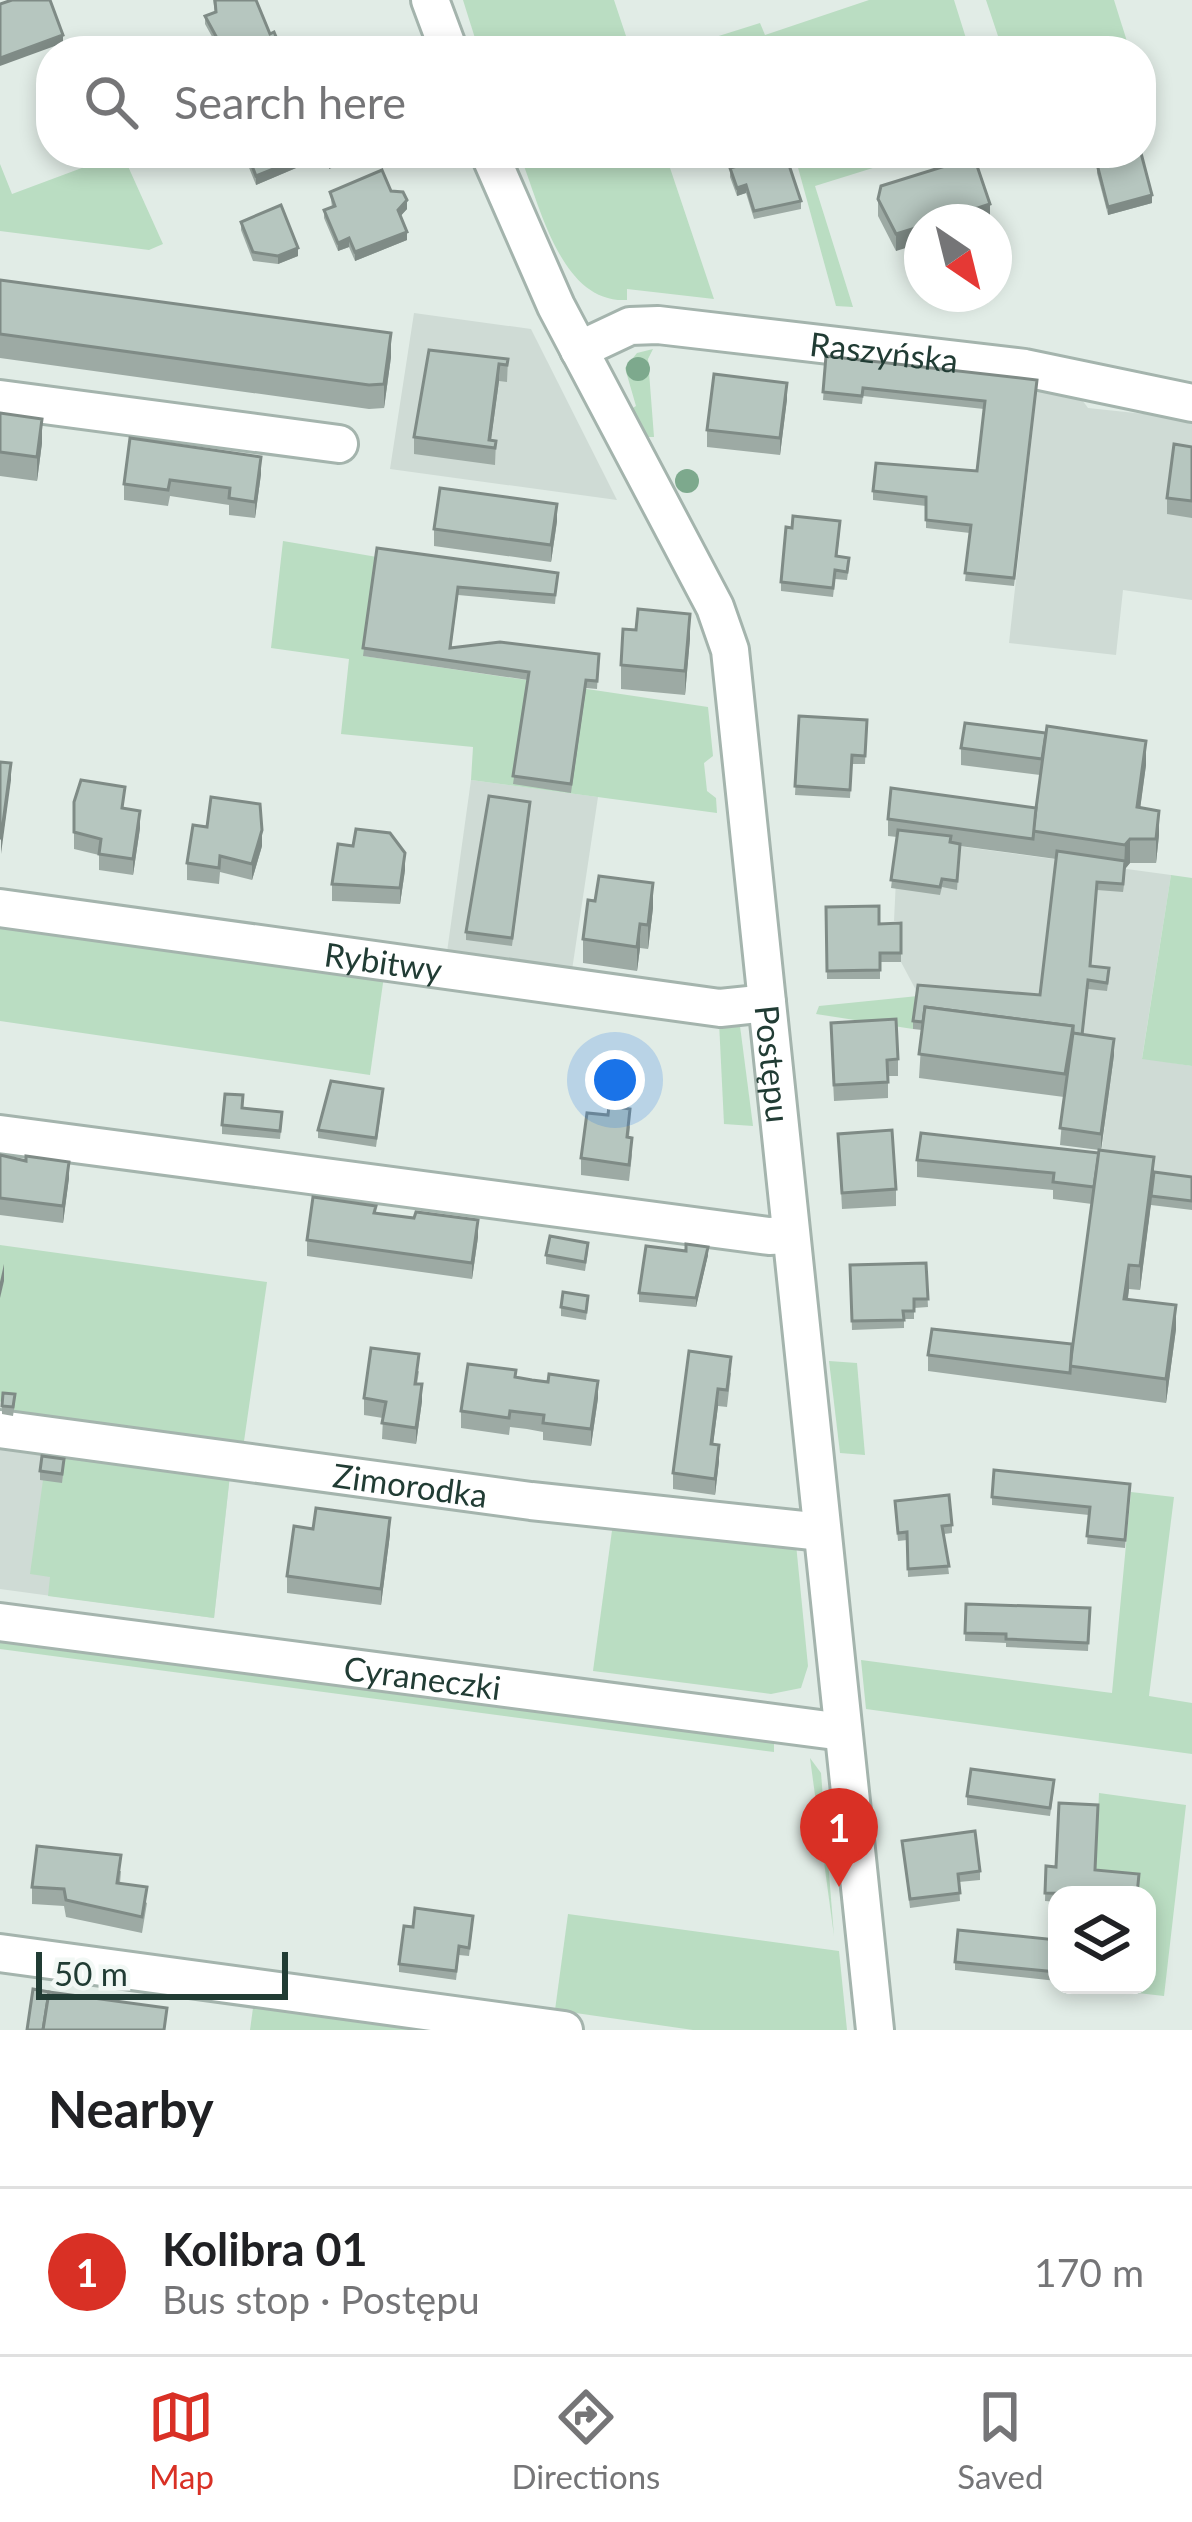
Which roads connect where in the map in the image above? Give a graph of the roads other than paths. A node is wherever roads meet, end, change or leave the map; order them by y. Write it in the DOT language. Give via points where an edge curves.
graph roads {
  1 [pos="430,0"];
  2 [pos="443,36"];
  3 [pos="496,168"];
  4 [pos="579,350"];
  5 [pos="1183,395"];
  6 [pos="0,399"];
  7 [pos="339,444"];
  8 [pos="0,908"];
  9 [pos="767,1003"];
  10 [pos="0,1134"];
  11 [pos="791,1235"];
  12 [pos="0,1429"];
  13 [pos="822,1532"];
  14 [pos="0,1622"];
  15 [pos="843,1732"];
  16 [pos="0,1953"];
  17 [pos="564,2030"];
  18 [pos="875,2030"];
  1 -- 2 [label="street"];
  3 -- 4 [label="street, Postępu"];
  4 -- 5 [label="street, Raszyńska" via="630,326 658,325 1042,370"];
  4 -- 9 [label="street, Postępu" via="726,634"];
  6 -- 7 [label="street"];
  8 -- 9 [label="street, Rybitwy" via="720,1008"];
  9 -- 11 [label="street, Postępu"];
  10 -- 11 [label="street"];
  11 -- 13 [label="street, Postępu"];
  12 -- 13 [label="street, Zimorodka"];
  13 -- 15 [label="street, Postępu"];
  14 -- 15 [label="street, Cyraneczki"];
  15 -- 18 [label="street, Postępu"];
  16 -- 17 [label="street"];
}
